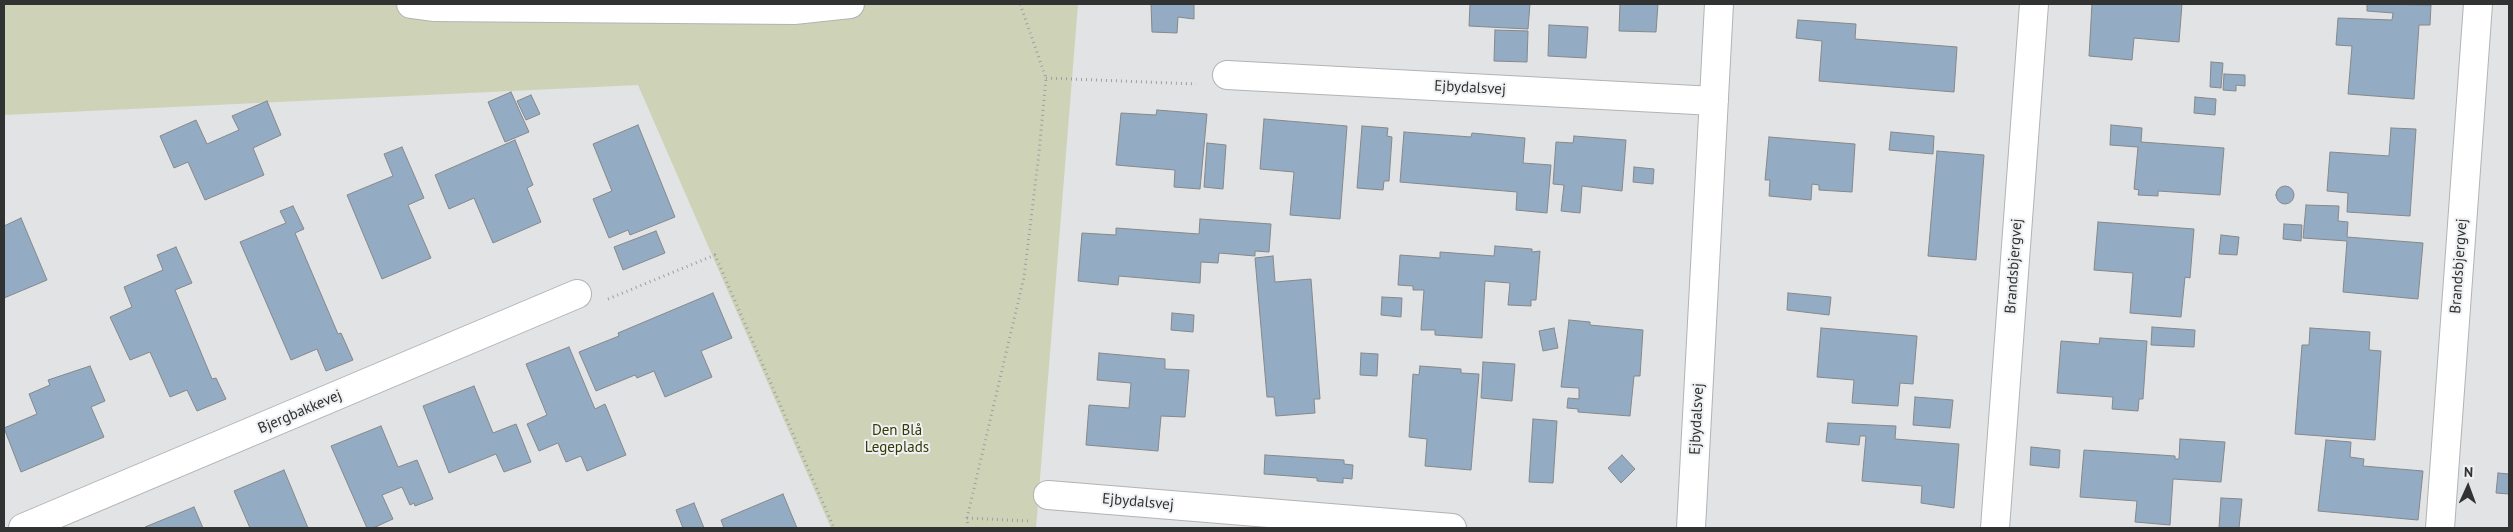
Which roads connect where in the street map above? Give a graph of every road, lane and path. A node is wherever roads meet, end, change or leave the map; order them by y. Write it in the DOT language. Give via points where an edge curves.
graph roads {
  1 [pos="411,4"];
  2 [pos="850,4"];
  3 [pos="1020,4"];
  4 [pos="1719,4"];
  5 [pos="2034,4"];
  6 [pos="2478,4"];
  7 [pos="1227,75"];
  8 [pos="1046,78"];
  9 [pos="1714,101"];
  10 [pos="577,294"];
  11 [pos="1048,495"];
  12 [pos="967,518"];
  13 [pos="1228,519"];
  14 [pos="23,528"];
  15 [pos="834,528"];
  16 [pos="968,528"];
  17 [pos="1452,528"];
  18 [pos="1691,528"];
  19 [pos="1995,528"];
  20 [pos="2440,528"];
  1 -- 2 [label="street" via="433,7 794,10"];
  3 -- 8 [label="path"];
  4 -- 9 [label="street, Ejbydalsvej"];
  5 -- 19 [label="street, Brandsbjergvej"];
  6 -- 20 [label="street, Brandsbjergvej"];
  7 -- 8 [label="path" via="1211,85"];
  7 -- 9 [label="street, Ejbydalsvej"];
  8 -- 12 [label="path" via="1024,277"];
  9 -- 18 [label="street, Ejbydalsvej"];
  10 -- 14 [label="street, Bjergbakkevej"];
  10 -- 15 [label="path" via="583,309 715,255"];
  11 -- 12 [label="path" via="1040,521"];
  11 -- 13 [label="street, Ejbydalsvej"];
  12 -- 16 [label="path"];
  13 -- 17 [label="street, Ejbydalsvej"];
}
